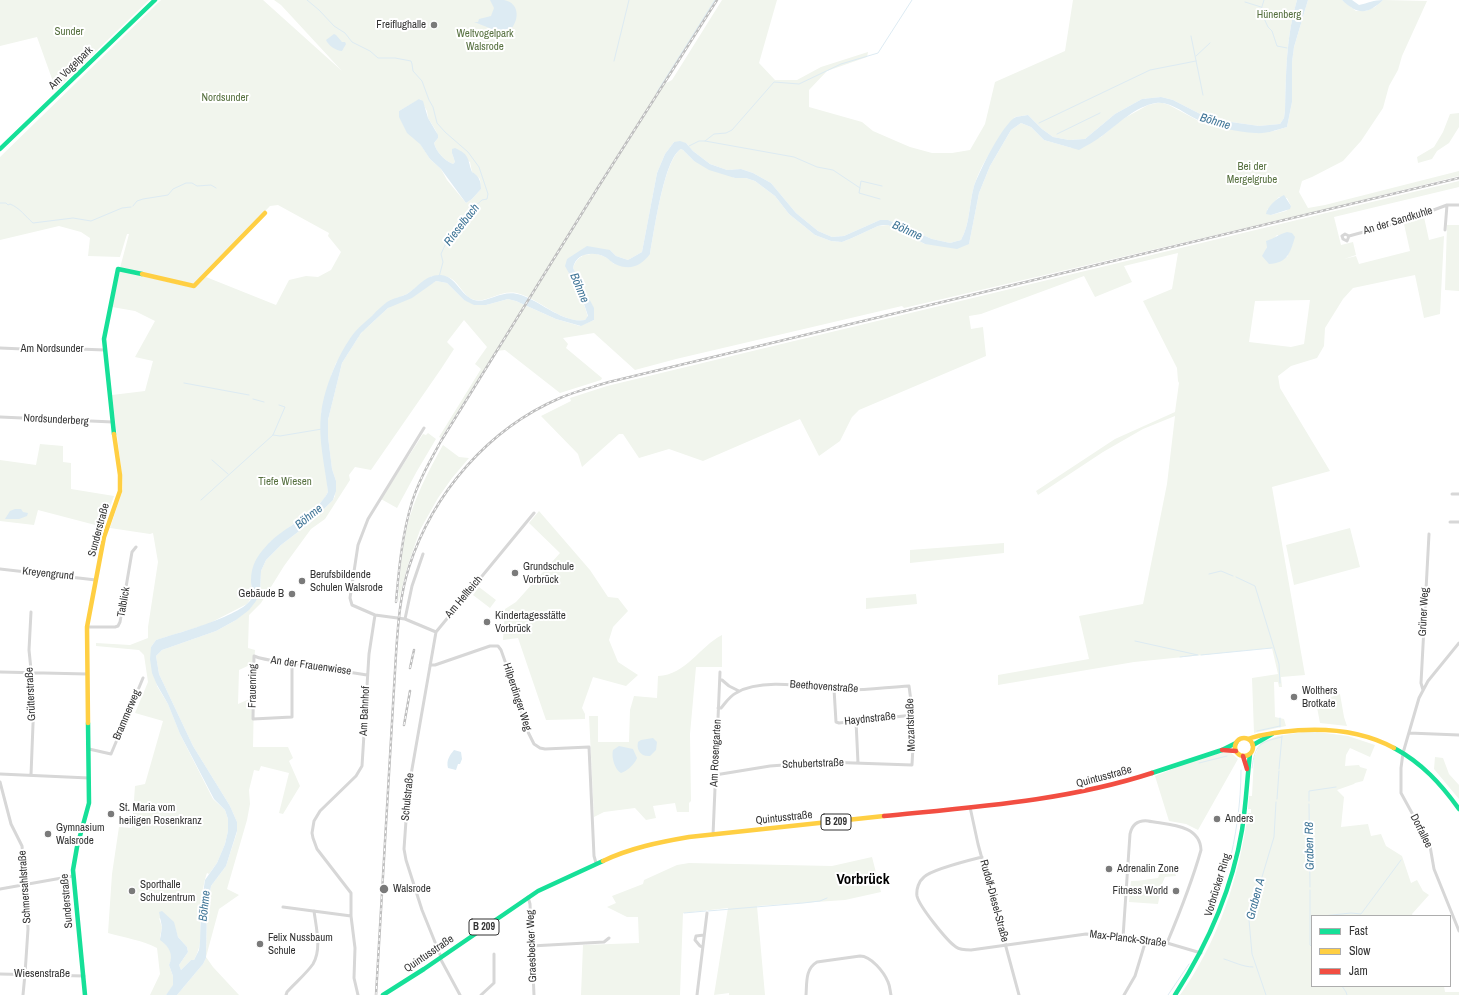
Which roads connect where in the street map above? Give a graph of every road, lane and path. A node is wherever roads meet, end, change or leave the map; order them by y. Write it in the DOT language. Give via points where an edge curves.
graph roads {
  1 [pos="155,0"];
  2 [pos="0,149"];
  3 [pos="1447,205"];
  4 [pos="1459,205"];
  5 [pos="265,213"];
  6 [pos="1445,230"];
  7 [pos="1349,236"];
  8 [pos="0,348"];
  9 [pos="105,350"];
  10 [pos="0,417"];
  11 [pos="112,422"];
  12 [pos="424,428"];
  13 [pos="1452,494"];
  14 [pos="1459,494"];
  15 [pos="534,513"];
  16 [pos="1450,522"];
  17 [pos="1459,522"];
  18 [pos="1429,534"];
  19 [pos="136,546"];
  20 [pos="423,554"];
  21 [pos="0,569"];
  22 [pos="96,580"];
  23 [pos="31,612"];
  24 [pos="375,615"];
  25 [pos="405,619"];
  26 [pos="87,627"];
  27 [pos="436,632"];
  28 [pos="1459,643"];
  29 [pos="254,656"];
  30 [pos="292,664"];
  31 [pos="430,665"];
  32 [pos="0,672"];
  33 [pos="720,672"];
  34 [pos="30,673"];
  35 [pos="87,674"];
  36 [pos="367,675"];
  37 [pos="143,678"];
  38 [pos="720,680"];
  39 [pos="910,686"];
  40 [pos="834,689"];
  41 [pos="1423,690"];
  42 [pos="738,692"];
  43 [pos="718,708"];
  44 [pos="913,715"];
  45 [pos="856,721"];
  46 [pos="1409,732"];
  47 [pos="1272,734"];
  48 [pos="1459,735"];
  49 [pos="1248,739"];
  50 [pos="1236,743"];
  51 [pos="1253,745"];
  52 [pos="89,749"];
  53 [pos="1222,750"];
  54 [pos="1236,751"];
  55 [pos="1403,753"];
  56 [pos="1250,754"];
  57 [pos="1243,756"];
  58 [pos="858,763"];
  59 [pos="912,765"];
  60 [pos="1247,770"];
  61 [pos="0,774"];
  62 [pos="31,775"];
  63 [pos="715,775"];
  64 [pos="90,778"];
  65 [pos="0,782"];
  66 [pos="970,807"];
  67 [pos="1459,809"];
  68 [pos="713,835"];
  69 [pos="982,857"];
  70 [pos="596,863"];
  71 [pos="74,876"];
  72 [pos="26,884"];
  73 [pos="0,889"];
  74 [pos="528,897"];
  75 [pos="283,907"];
  76 [pos="314,911"];
  77 [pos="707,913"];
  78 [pos="351,916"];
  79 [pos="1459,931"];
  80 [pos="704,935"];
  81 [pos="1123,937"];
  82 [pos="609,938"];
  83 [pos="1146,940"];
  84 [pos="1166,943"];
  85 [pos="531,946"];
  86 [pos="1006,946"];
  87 [pos="702,947"];
  88 [pos="1201,953"];
  89 [pos="494,954"];
  90 [pos="441,958"];
  91 [pos="0,974"];
  92 [pos="25,974"];
  93 [pos="84,976"];
  94 [pos="23,995"];
  95 [pos="85,995"];
  96 [pos="286,995"];
  97 [pos="358,995"];
  98 [pos="383,995"];
  99 [pos="460,995"];
  100 [pos="480,995"];
  101 [pos="534,995"];
  102 [pos="697,995"];
  103 [pos="806,995"];
  104 [pos="891,995"];
  105 [pos="1019,995"];
  106 [pos="1124,995"];
  107 [pos="1175,995"];
  1 -- 2 [label="main road, Am Vogelpark"];
  3 -- 4 [label="street"];
  3 -- 6 [label="street"];
  3 -- 7 [label="street, An der Sandkuhle" via="1404,221"];
  5 -- 9 [label="main road, Sunderstraße" via="194,286 118,269 105,331"];
  8 -- 9 [label="street, Am Nordsunder"];
  9 -- 11 [label="main road, Sunderstraße"];
  10 -- 11 [label="street, Nordsunderberg"];
  11 -- 22 [label="main road, Sunderstraße" via="120,487 104,537"];
  12 -- 24 [label="street" via="368,519 358,545 350,602"];
  13 -- 14 [label="street"];
  15 -- 27 [label="street, Am Hellteich"];
  16 -- 17 [label="street"];
  18 -- 41 [label="street, Grüner Weg" via="1420,683"];
  19 -- 26 [label="street, Talblick" via="132,552 118,626"];
  20 -- 25 [label="street" via="412,586"];
  21 -- 22 [label="street, Kreyengrund"];
  22 -- 26 [label="main road, Sunderstraße"];
  23 -- 34 [label="street, Grütterstraße"];
  24 -- 25 [label="street"];
  24 -- 36 [label="street, Am Bahnhof"];
  25 -- 27 [label="street"];
  26 -- 35 [label="main road, Sunderstraße"];
  27 -- 31 [label="street, Schulstraße"];
  28 -- 41 [label="street"];
  29 -- 30 [label="street, An der Frauenwiese"];
  29 -- 30 [label="street, Frauenring" via="253,719 292,717"];
  30 -- 36 [label="street, An der Frauenwiese"];
  31 -- 70 [label="street, Hilperdinger Weg" via="490,646 498,646 534,744 545,748 589,747"];
  31 -- 90 [label="street, Schulstraße" via="408,792 404,849 422,910"];
  32 -- 34 [label="street"];
  33 -- 38 [label="street, Am Rosengarten"];
  34 -- 35 [label="street"];
  34 -- 62 [label="street, Grütterstraße" via="34,699"];
  35 -- 52 [label="main road, Sunderstraße"];
  36 -- 78 [label="street, Am Bahnhof" via="361,770 320,811 313,825 313,838 317,849 350,892"];
  37 -- 52 [label="street, Brammerweg" via="111,754"];
  38 -- 42 [label="street"];
  38 -- 43 [label="street, Am Rosengarten"];
  39 -- 40 [label="street, Beethovenstraße"];
  39 -- 44 [label="street, Mozartstraße"];
  40 -- 42 [label="street, Beethovenstraße" via="777,684"];
  40 -- 45 [label="street, Haydnstraße" via="836,722"];
  41 -- 46 [label="street, Dorfallee"];
  42 -- 43 [label="street, Beethovenstraße"];
  43 -- 63 [label="street, Am Rosengarten"];
  44 -- 45 [label="street, Haydnstraße"];
  44 -- 59 [label="street, Mozartstraße"];
  45 -- 58 [label="street"];
  46 -- 48 [label="street"];
  46 -- 55 [label="street, Dorfallee"];
  47 -- 49 [label="main road, B 209" via="1266,733"];
  47 -- 51 [label="main road, B 209"];
  47 -- 55 [label="main road, B 209" via="1315,729 1345,731 1376,739"];
  49 -- 50 [label="main road, B 209" via="1242,738"];
  49 -- 51 [label="main road"];
  50 -- 53 [label="main road, Quintusstraße / B 209"];
  50 -- 54 [label="main road"];
  51 -- 56 [label="main road"];
  52 -- 64 [label="main road, Sunderstraße"];
  53 -- 54 [label="main road, Quintusstraße / B 209"];
  53 -- 66 [label="main road, Quintusstraße / B 209" via="1097,789 1044,799"];
  54 -- 57 [label="main road"];
  55 -- 67 [label="main road, B 209" via="1419,764"];
  55 -- 79 [label="street, Dorfallee" via="1401,794 1430,846 1434,869"];
  56 -- 57 [label="main road"];
  56 -- 60 [label="main road, Vorbrücker Ring"];
  57 -- 60 [label="main road, Vorbrücker Ring"];
  58 -- 59 [label="street, Schubertstraße"];
  58 -- 63 [label="street, Schubertstraße" via="790,764"];
  60 -- 88 [label="main road, Vorbrücker Ring" via="1245,811 1236,859 1222,905"];
  61 -- 62 [label="street"];
  62 -- 64 [label="street"];
  63 -- 68 [label="street, Am Rosengarten"];
  64 -- 71 [label="main road, Sunderstraße" via="89,803 74,864"];
  65 -- 72 [label="street, Schmersahlstraße" via="11,824 22,846"];
  66 -- 68 [label="main road, Quintusstraße / B 209"];
  66 -- 69 [label="street, Rudolf-Diesel-Straße"];
  68 -- 70 [label="main road, Quintusstraße / B 209" via="663,841 623,852"];
  69 -- 86 [label="street, Rudolf-Diesel-Straße"];
  69 -- 86 [label="street, Max-Planck-Straße" via="928,873 921,880 917,896 921,906 957,947 971,950"];
  70 -- 74 [label="main road, Quintusstraße / B 209"];
  71 -- 72 [label="street"];
  71 -- 93 [label="main road, Sunderstraße"];
  72 -- 73 [label="street"];
  72 -- 92 [label="street, Schmersahlstraße" via="28,929"];
  74 -- 85 [label="street, Graesbecker Weg"];
  74 -- 90 [label="main road, Quintusstraße / B 209"];
  75 -- 76 [label="street"];
  76 -- 78 [label="street"];
  76 -- 96 [label="street" via="316,956 310,968"];
  77 -- 80 [label="street"];
  78 -- 97 [label="street, Am Bahnhof" via="355,948 354,978"];
  80 -- 87 [label="street"];
  80 -- 87 [label="street" via="696,936 695,940"];
  81 -- 83 [label="street, Max-Planck-Straße"];
  81 -- 84 [label="street" via="1130,834 1136,824 1148,821 1191,831 1201,846 1193,878"];
  81 -- 86 [label="street, Max-Planck-Straße" via="1086,934"];
  82 -- 85 [label="street" via="604,942"];
  83 -- 84 [label="street, Max-Planck-Straße"];
  83 -- 106 [label="street" via="1135,976"];
  84 -- 88 [label="street, Max-Planck-Straße"];
  85 -- 101 [label="street, Graesbecker Weg"];
  86 -- 105 [label="street, Rudolf-Diesel-Straße"];
  87 -- 102 [label="street"];
  88 -- 107 [label="main road, Vorbrücker Ring"];
  89 -- 100 [label="street" via="494,983"];
  90 -- 98 [label="main road, Quintusstraße / B 209"];
  90 -- 99 [label="street, Schulstraße"];
  91 -- 92 [label="street, Wiesenstraße"];
  92 -- 93 [label="street, Wiesenstraße"];
  92 -- 94 [label="street, Schmersahlstraße"];
  93 -- 95 [label="main road, Sunderstraße"];
  103 -- 104 [label="street" via="808,973 817,962 860,956 870,959 888,980"];
}
